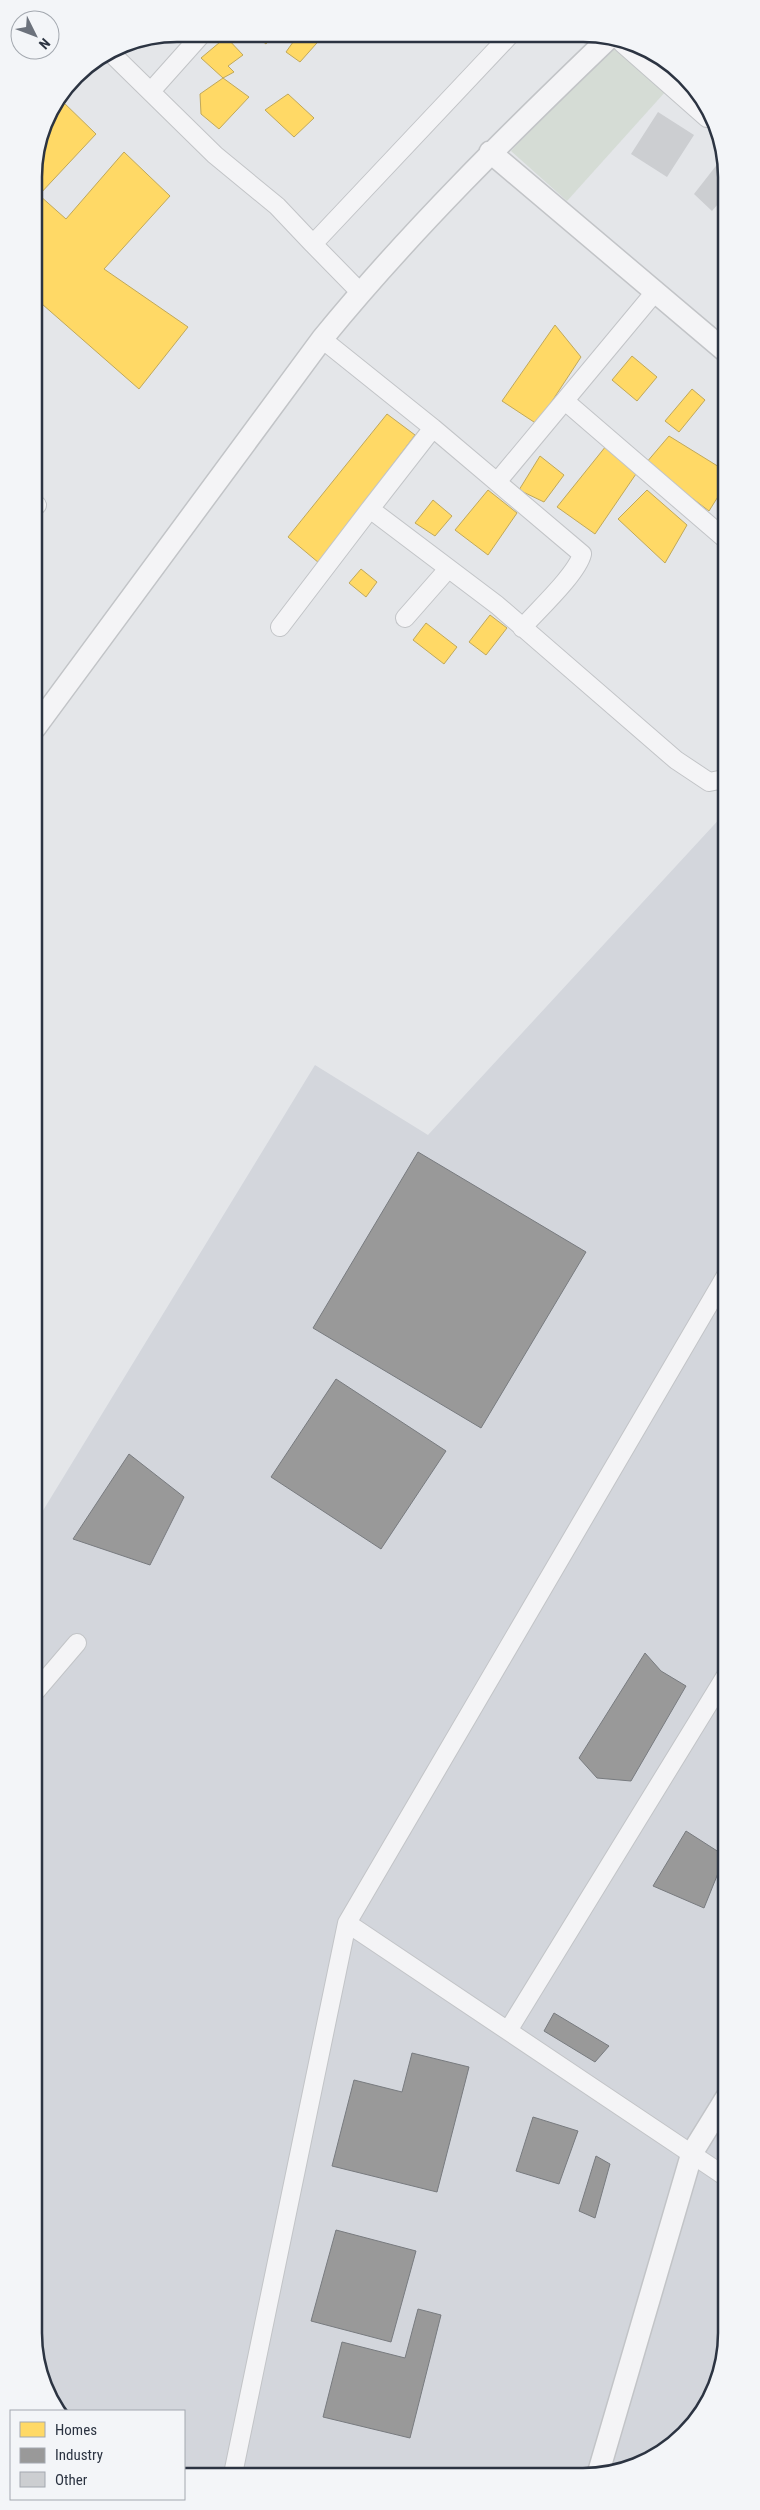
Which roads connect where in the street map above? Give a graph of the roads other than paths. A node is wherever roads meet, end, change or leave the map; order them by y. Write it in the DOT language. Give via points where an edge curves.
graph roads {
  1 [pos="195,42"];
  2 [pos="503,42"];
  3 [pos="602,44"];
  4 [pos="633,53"];
  5 [pos="116,58"];
  6 [pos="152,90"];
  7 [pos="700,112"];
  8 [pos="490,152"];
  9 [pos="313,244"];
  10 [pos="360,292"];
  11 [pos="655,292"];
  12 [pos="322,339"];
  13 [pos="718,345"];
  14 [pos="565,400"];
  15 [pos="433,428"];
  16 [pos="498,482"];
  17 [pos="370,509"];
  18 [pos="718,533"];
  19 [pos="448,570"];
  20 [pos="405,618"];
  21 [pos="280,627"];
  22 [pos="522,628"];
  23 [pos="43,718"];
  24 [pos="718,780"];
  25 [pos="717,1290"];
  26 [pos="77,1643"];
  27 [pos="42,1684"];
  28 [pos="717,1689"];
  29 [pos="348,1923"];
  30 [pos="509,2029"];
  31 [pos="717,2112"];
  32 [pos="692,2152"];
  33 [pos="717,2170"];
  34 [pos="600,2466"];
  35 [pos="234,2468"];
  1 -- 6 [label="street"];
  2 -- 9 [label="street"];
  3 -- 8 [label="street"];
  4 -- 7 [label="street"];
  5 -- 6 [label="street"];
  6 -- 9 [label="street" via="215,154 277,206"];
  8 -- 10 [label="street"];
  8 -- 11 [label="street"];
  9 -- 10 [label="street"];
  10 -- 12 [label="street"];
  11 -- 13 [label="street"];
  11 -- 14 [label="street"];
  12 -- 15 [label="street"];
  12 -- 23 [label="street"];
  14 -- 16 [label="street"];
  14 -- 18 [label="street"];
  15 -- 16 [label="street"];
  15 -- 17 [label="street"];
  16 -- 22 [label="street" via="582,554 572,572"];
  17 -- 19 [label="street"];
  17 -- 21 [label="street"];
  19 -- 20 [label="street"];
  19 -- 22 [label="street" via="497,605"];
  22 -- 24 [label="street" via="676,760 709,782"];
  25 -- 29 [label="street"];
  26 -- 27 [label="street"];
  28 -- 30 [label="street"];
  29 -- 30 [label="street"];
  29 -- 35 [label="street"];
  30 -- 32 [label="street"];
  31 -- 32 [label="street"];
  32 -- 33 [label="street"];
  32 -- 34 [label="street"];
}
